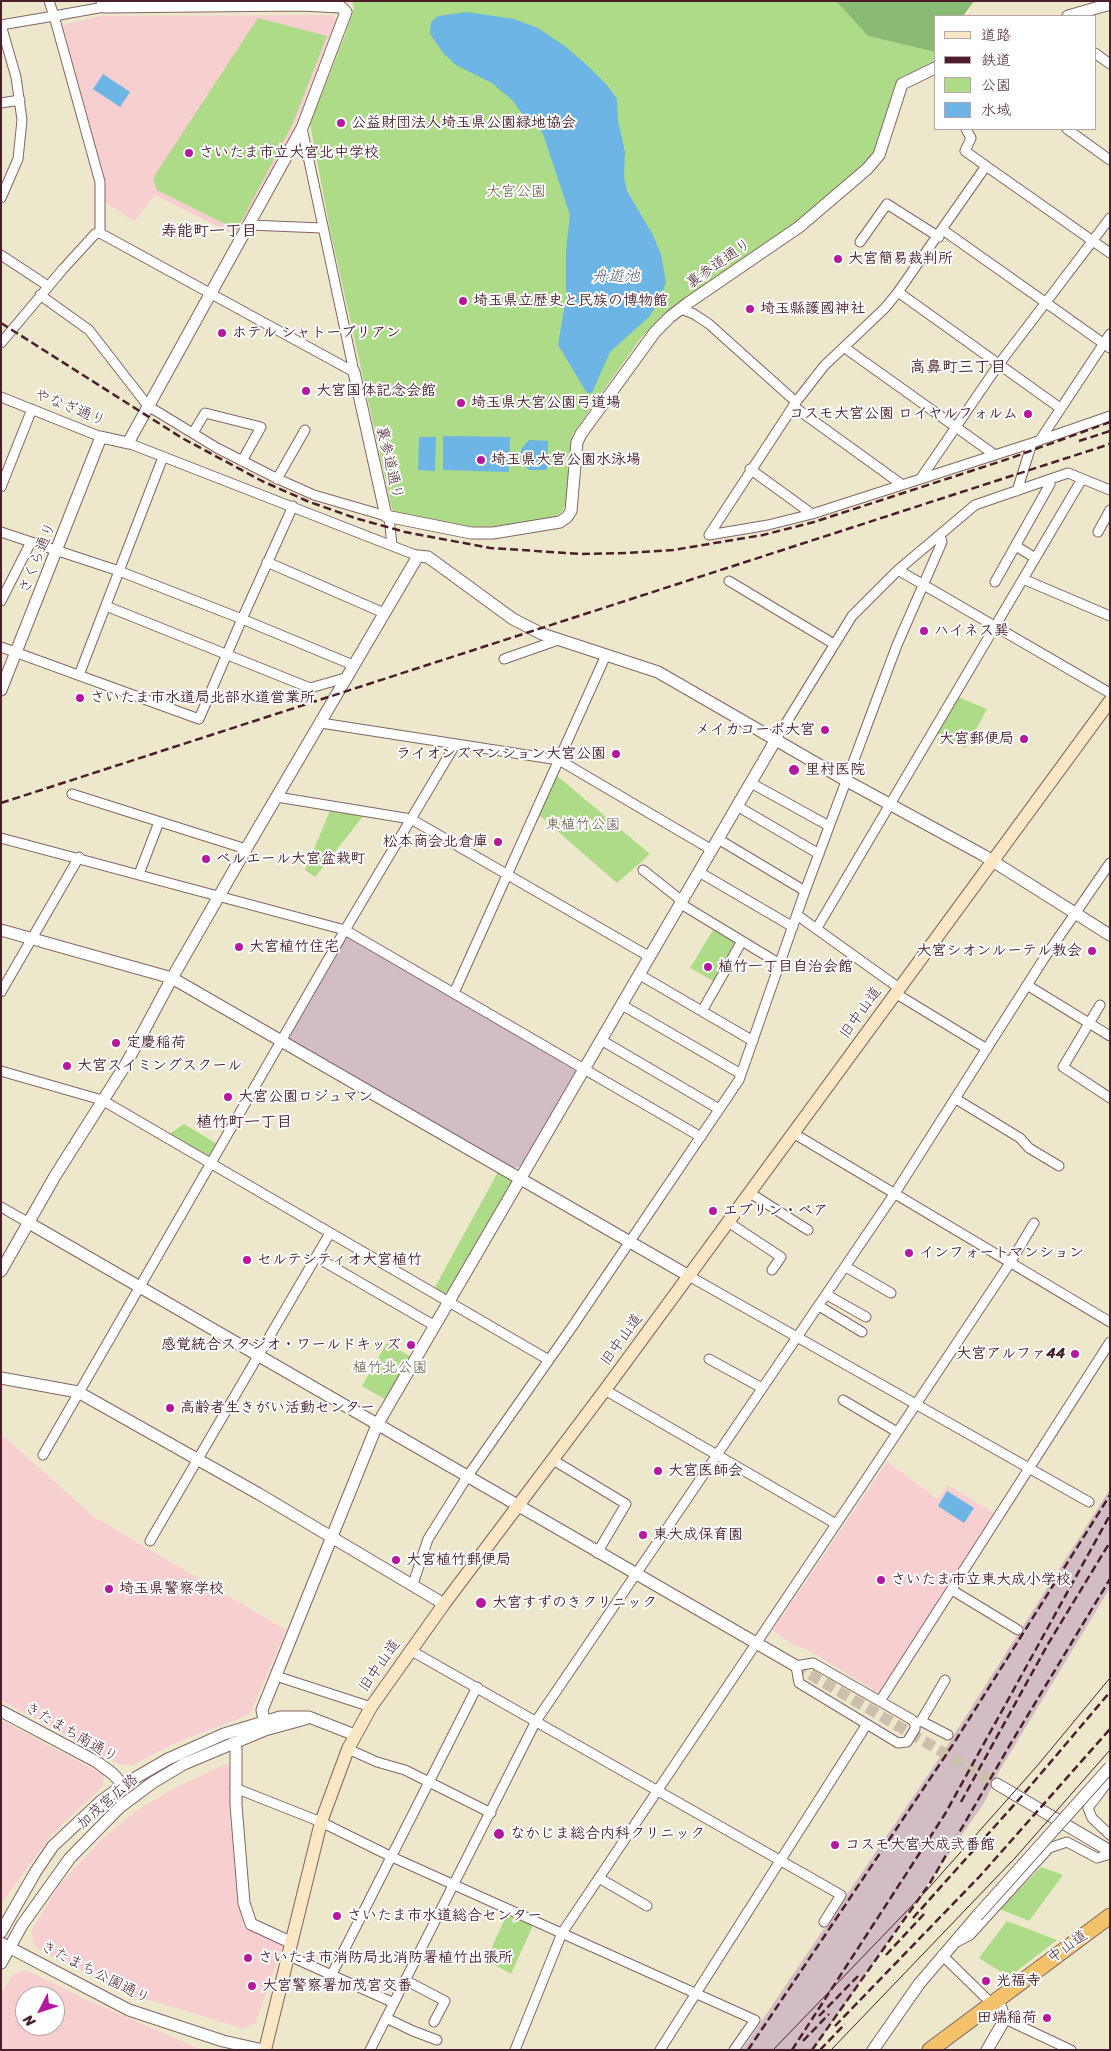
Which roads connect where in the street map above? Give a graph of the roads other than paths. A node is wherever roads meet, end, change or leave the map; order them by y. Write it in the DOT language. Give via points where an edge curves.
graph roads {
  1 [pos="49,1"];
  2 [pos="103,4"];
  3 [pos="259,4"];
  4 [pos="1110,4"];
  5 [pos="1072,15"];
  6 [pos="54,16"];
  7 [pos="1,25"];
  8 [pos="1096,54"];
  9 [pos="1110,64"];
  10 [pos="934,68"];
  11 [pos="20,100"];
  12 [pos="1,103"];
  13 [pos="302,128"];
  14 [pos="967,130"];
  15 [pos="1068,130"];
  16 [pos="1110,160"];
  17 [pos="986,166"];
  18 [pos="1,198"];
  19 [pos="1110,218"];
  20 [pos="249,225"];
  21 [pos="322,228"];
  22 [pos="100,233"];
  23 [pos="941,234"];
  24 [pos="1093,241"];
  25 [pos="860,242"];
  26 [pos="1110,253"];
  27 [pos="1,255"];
  28 [pos="48,286"];
  29 [pos="898,292"];
  30 [pos="211,294"];
  31 [pos="40,295"];
  32 [pos="1046,303"];
  33 [pos="681,309"];
  34 [pos="1110,334"];
  35 [pos="1,343"];
  36 [pos="1106,346"];
  37 [pos="845,348"];
  38 [pos="999,364"];
  39 [pos="354,372"];
  40 [pos="1,397"];
  41 [pos="795,404"];
  42 [pos="148,406"];
  43 [pos="1060,408"];
  44 [pos="32,409"];
  45 [pos="1110,416"];
  46 [pos="954,427"];
  47 [pos="305,430"];
  48 [pos="193,433"];
  49 [pos="101,437"];
  50 [pos="1036,442"];
  51 [pos="128,443"];
  52 [pos="995,456"];
  53 [pos="163,457"];
  54 [pos="242,461"];
  55 [pos="750,470"];
  56 [pos="921,478"];
  57 [pos="277,479"];
  58 [pos="1082,479"];
  59 [pos="1048,480"];
  60 [pos="901,484"];
  61 [pos="1,487"];
  62 [pos="1110,490"];
  63 [pos="1017,491"];
  64 [pos="293,506"];
  65 [pos="1110,510"];
  66 [pos="812,514"];
  67 [pos="388,516"];
  68 [pos="1,532"];
  69 [pos="1098,532"];
  70 [pos="940,535"];
  71 [pos="31,542"];
  72 [pos="392,545"];
  73 [pos="1016,546"];
  74 [pos="57,551"];
  75 [pos="418,556"];
  76 [pos="1035,558"];
  77 [pos="267,562"];
  78 [pos="898,570"];
  79 [pos="119,571"];
  80 [pos="1023,579"];
  81 [pos="729,581"];
  82 [pos="995,582"];
  83 [pos="924,586"];
  84 [pos="1,601"];
  85 [pos="106,606"];
  86 [pos="384,614"];
  87 [pos="1110,616"];
  88 [pos="242,618"];
  89 [pos="994,626"];
  90 [pos="558,640"];
  91 [pos="834,644"];
  92 [pos="1,647"];
  93 [pos="16,653"];
  94 [pos="227,654"];
  95 [pos="606,655"];
  96 [pos="504,659"];
  97 [pos="353,665"];
  98 [pos="79,675"];
  99 [pos="345,678"];
  100 [pos="1,690"];
  101 [pos="1110,693"];
  102 [pos="1110,701"];
  103 [pos="321,723"];
  104 [pos="775,740"];
  105 [pos="455,745"];
  106 [pos="559,760"];
  107 [pos="847,782"];
  108 [pos="751,783"];
  109 [pos="72,794"];
  110 [pos="277,797"];
  111 [pos="890,805"];
  112 [pos="737,806"];
  113 [pos="411,819"];
  114 [pos="159,822"];
  115 [pos="829,826"];
  116 [pos="1,838"];
  117 [pos="718,839"];
  118 [pos="246,849"];
  119 [pos="712,850"];
  120 [pos="819,854"];
  121 [pos="79,857"];
  122 [pos="994,862"];
  123 [pos="1110,863"];
  124 [pos="643,870"];
  125 [pos="699,872"];
  126 [pos="139,874"];
  127 [pos="507,874"];
  128 [pos="805,891"];
  129 [pos="219,896"];
  130 [pos="682,902"];
  131 [pos="1073,914"];
  132 [pos="797,915"];
  133 [pos="793,927"];
  134 [pos="817,928"];
  135 [pos="1,930"];
  136 [pos="345,930"];
  137 [pos="1110,935"];
  138 [pos="32,938"];
  139 [pos="742,941"];
  140 [pos="650,957"];
  141 [pos="780,964"];
  142 [pos="640,975"];
  143 [pos="172,978"];
  144 [pos="1027,986"];
  145 [pos="897,991"];
  146 [pos="1,992"];
  147 [pos="454,993"];
  148 [pos="622,1005"];
  149 [pos="1100,1005"];
  150 [pos="702,1011"];
  151 [pos="1090,1024"];
  152 [pos="1110,1036"];
  153 [pos="602,1040"];
  154 [pos="753,1041"];
  155 [pos="282,1042"];
  156 [pos="987,1049"];
  157 [pos="585,1069"];
  158 [pos="1,1071"];
  159 [pos="741,1074"];
  160 [pos="1110,1098"];
  161 [pos="956,1099"];
  162 [pos="102,1100"];
  163 [pos="719,1109"];
  164 [pos="793,1133"];
  165 [pos="700,1137"];
  166 [pos="212,1164"];
  167 [pos="1060,1166"];
  168 [pos="520,1180"];
  169 [pos="750,1193"];
  170 [pos="895,1193"];
  171 [pos="1,1207"];
  172 [pos="728,1222"];
  173 [pos="29,1223"];
  174 [pos="1034,1223"];
  175 [pos="808,1230"];
  176 [pos="330,1233"];
  177 [pos="629,1243"];
  178 [pos="316,1257"];
  179 [pos="1010,1263"];
  180 [pos="846,1267"];
  181 [pos="772,1270"];
  182 [pos="1,1271"];
  183 [pos="689,1276"];
  184 [pos="140,1287"];
  185 [pos="891,1293"];
  186 [pos="827,1295"];
  187 [pos="449,1302"];
  188 [pos="819,1306"];
  189 [pos="866,1317"];
  190 [pos="1110,1322"];
  191 [pos="435,1326"];
  192 [pos="862,1332"];
  193 [pos="798,1338"];
  194 [pos="1110,1342"];
  195 [pos="259,1354"];
  196 [pos="709,1358"];
  197 [pos="547,1359"];
  198 [pos="1,1378"];
  199 [pos="762,1388"];
  200 [pos="605,1390"];
  201 [pos="78,1392"];
  202 [pos="843,1400"];
  203 [pos="915,1404"];
  204 [pos="377,1425"];
  205 [pos="897,1432"];
  206 [pos="43,1455"];
  207 [pos="716,1455"];
  208 [pos="197,1459"];
  209 [pos="552,1460"];
  210 [pos="1030,1469"];
  211 [pos="467,1477"];
  212 [pos="1089,1502"];
  213 [pos="518,1506"];
  214 [pos="836,1524"];
  215 [pos="333,1538"];
  216 [pos="150,1541"];
  217 [pos="597,1553"];
  218 [pos="635,1575"];
  219 [pos="413,1584"];
  220 [pos="952,1590"];
  221 [pos="444,1604"];
  222 [pos="1018,1630"];
  223 [pos="756,1644"];
  224 [pos="410,1650"];
  225 [pos="796,1666"];
  226 [pos="276,1676"];
  227 [pos="945,1680"];
  228 [pos="477,1687"];
  229 [pos="880,1701"];
  230 [pos="371,1707"];
  231 [pos="1,1711"];
  232 [pos="314,1718"];
  233 [pos="264,1720"];
  234 [pos="536,1721"];
  235 [pos="918,1722"];
  236 [pos="867,1724"];
  237 [pos="355,1735"];
  238 [pos="948,1735"];
  239 [pos="233,1744"];
  240 [pos="348,1749"];
  241 [pos="1110,1766"];
  242 [pos="1110,1779"];
  243 [pos="429,1782"];
  244 [pos="123,1784"];
  245 [pos="997,1784"];
  246 [pos="235,1788"];
  247 [pos="658,1791"];
  248 [pos="491,1813"];
  249 [pos="321,1822"];
  250 [pos="1110,1835"];
  251 [pos="1110,1852"];
  252 [pos="392,1857"];
  253 [pos="779,1860"];
  254 [pos="599,1878"];
  255 [pos="453,1884"];
  256 [pos="647,1906"];
  257 [pos="1110,1916"];
  258 [pos="824,1922"];
  259 [pos="1,1932"];
  260 [pos="562,1932"];
  261 [pos="954,1942"];
  262 [pos="6,1945"];
  263 [pos="289,1949"];
  264 [pos="942,1954"];
  265 [pos="1,1963"];
  266 [pos="332,1974"];
  267 [pos="405,1980"];
  268 [pos="696,1994"];
  269 [pos="995,2002"];
  270 [pos="394,2003"];
  271 [pos="386,2018"];
  272 [pos="1005,2019"];
  273 [pos="434,2022"];
  274 [pos="437,2040"];
  275 [pos="222,2046"];
  276 [pos="264,2050"];
  277 [pos="370,2050"];
  278 [pos="515,2050"];
  279 [pos="660,2050"];
  280 [pos="734,2050"];
  281 [pos="873,2050"];
  282 [pos="930,2050"];
  283 [pos="987,2050"];
  284 [pos="1070,2050"];
  1 -- 6 [label="street"];
  2 -- 3 [label="street"];
  2 -- 6 [label="street"];
  3 -- 13 [label="street" via="345,9"];
  4 -- 5 [label="street"];
  6 -- 7 [label="street"];
  6 -- 22 [label="street" via="100,182"];
  7 -- 11 [label="street"];
  8 -- 9 [label="street"];
  10 -- 33 [label="street, 裏参道通り" via="902,84 879,155 867,169 799,227"];
  11 -- 12 [label="street"];
  11 -- 18 [label="street" via="22,120 18,159"];
  13 -- 20 [label="street"];
  13 -- 21 [label="street"];
  14 -- 17 [label="street" via="971,138 965,151"];
  15 -- 16 [label="street"];
  17 -- 23 [label="street"];
  17 -- 24 [label="street"];
  19 -- 24 [label="street"];
  20 -- 21 [label="street"];
  20 -- 30 [label="street"];
  21 -- 39 [label="street"];
  22 -- 28 [label="street" via="91,238"];
  22 -- 30 [label="street"];
  23 -- 25 [label="street" via="888,204"];
  23 -- 29 [label="street"];
  23 -- 32 [label="street"];
  24 -- 26 [label="street"];
  24 -- 32 [label="street"];
  27 -- 28 [label="street"];
  28 -- 31 [label="street"];
  29 -- 37 [label="street"];
  29 -- 38 [label="street"];
  30 -- 39 [label="street"];
  30 -- 42 [label="street"];
  31 -- 35 [label="street"];
  31 -- 42 [label="street" via="89,330"];
  32 -- 36 [label="street"];
  32 -- 38 [label="street"];
  33 -- 41 [label="street" via="709,324"];
  33 -- 67 [label="street, 裏参道通り" via="655,332 581,434 577,442 574,501 567,517 560,522 493,533 471,533"];
  34 -- 36 [label="street"];
  36 -- 43 [label="street"];
  37 -- 41 [label="street" via="824,366"];
  37 -- 46 [label="street"];
  38 -- 43 [label="street"];
  38 -- 46 [label="street"];
  39 -- 67 [label="street, 裏参道通り"];
  40 -- 44 [label="street, やなぎ通り"];
  41 -- 55 [label="street"];
  41 -- 60 [label="street"];
  42 -- 48 [label="street"];
  42 -- 51 [label="street"];
  43 -- 50 [label="street"];
  44 -- 49 [label="street, やなぎ通り"];
  44 -- 61 [label="street"];
  45 -- 50 [label="street"];
  46 -- 52 [label="street"];
  46 -- 56 [label="street"];
  47 -- 57 [label="street"];
  48 -- 54 [label="street"];
  48 -- 54 [label="street" via="205,413 261,427"];
  49 -- 51 [label="street, やなぎ通り"];
  49 -- 74 [label="street, さくら通り"];
  50 -- 52 [label="street"];
  50 -- 63 [label="street"];
  51 -- 53 [label="street"];
  52 -- 56 [label="street"];
  53 -- 64 [label="street"];
  53 -- 79 [label="street"];
  54 -- 57 [label="street"];
  55 -- 66 [label="street"];
  55 -- 66 [label="street" via="709,535"];
  56 -- 60 [label="street"];
  57 -- 67 [label="street" via="314,495"];
  58 -- 59 [label="street" via="1068,473"];
  58 -- 62 [label="street"];
  58 -- 76 [label="street"];
  59 -- 63 [label="street"];
  59 -- 73 [label="street" via="1050,484"];
  60 -- 66 [label="street"];
  63 -- 70 [label="street" via="975,505"];
  64 -- 72 [label="street"];
  64 -- 77 [label="street"];
  65 -- 69 [label="street"];
  67 -- 72 [label="street"];
  68 -- 71 [label="street"];
  70 -- 78 [label="street"];
  70 -- 83 [label="street" via="942,542"];
  71 -- 74 [label="street"];
  71 -- 84 [label="street"];
  72 -- 75 [label="street"];
  73 -- 76 [label="street"];
  73 -- 82 [label="street"];
  74 -- 79 [label="street"];
  74 -- 93 [label="street, さくら通り"];
  75 -- 86 [label="street"];
  75 -- 90 [label="street" via="428,557 514,618"];
  76 -- 80 [label="street"];
  77 -- 86 [label="street"];
  77 -- 88 [label="street"];
  78 -- 83 [label="street"];
  78 -- 91 [label="street" via="852,616"];
  79 -- 85 [label="street"];
  79 -- 88 [label="street"];
  80 -- 87 [label="street"];
  80 -- 89 [label="street"];
  81 -- 91 [label="street"];
  83 -- 89 [label="street"];
  83 -- 107 [label="street" via="898,645"];
  85 -- 94 [label="street"];
  85 -- 98 [label="street"];
  86 -- 97 [label="street"];
  88 -- 94 [label="street"];
  88 -- 97 [label="street"];
  89 -- 101 [label="street"];
  89 -- 111 [label="street"];
  90 -- 95 [label="street"];
  90 -- 96 [label="street"];
  91 -- 104 [label="street"];
  92 -- 93 [label="street"];
  93 -- 98 [label="street"];
  93 -- 100 [label="street, さくら通り"];
  94 -- 98 [label="street" via="199,719"];
  94 -- 99 [label="street" via="310,688"];
  95 -- 104 [label="street" via="658,672"];
  95 -- 106 [label="street"];
  97 -- 99 [label="street"];
  99 -- 103 [label="street"];
  102 -- 122 [label="main road, 旧中山道"];
  103 -- 105 [label="street"];
  103 -- 110 [label="street"];
  104 -- 107 [label="street"];
  104 -- 108 [label="street"];
  105 -- 106 [label="street"];
  105 -- 113 [label="street"];
  106 -- 119 [label="street"];
  106 -- 127 [label="street"];
  107 -- 111 [label="street"];
  107 -- 115 [label="street"];
  108 -- 112 [label="street"];
  108 -- 115 [label="street"];
  109 -- 114 [label="street"];
  110 -- 113 [label="street"];
  110 -- 118 [label="street"];
  111 -- 122 [label="street"];
  111 -- 134 [label="street"];
  112 -- 117 [label="street"];
  112 -- 120 [label="street"];
  113 -- 127 [label="street"];
  113 -- 136 [label="street"];
  114 -- 118 [label="street"];
  114 -- 126 [label="street"];
  115 -- 120 [label="street"];
  116 -- 121 [label="street"];
  117 -- 119 [label="street"];
  117 -- 128 [label="street"];
  118 -- 129 [label="street"];
  119 -- 125 [label="street"];
  120 -- 128 [label="street"];
  121 -- 126 [label="street"];
  121 -- 138 [label="street"];
  122 -- 131 [label="street"];
  122 -- 145 [label="main road, 旧中山道"];
  123 -- 131 [label="street"];
  124 -- 130 [label="street"];
  125 -- 130 [label="street"];
  125 -- 133 [label="street"];
  126 -- 129 [label="street"];
  127 -- 140 [label="street"];
  127 -- 147 [label="street"];
  128 -- 132 [label="street"];
  129 -- 136 [label="street"];
  129 -- 143 [label="street"];
  130 -- 139 [label="street"];
  130 -- 140 [label="street"];
  131 -- 137 [label="street"];
  131 -- 144 [label="street"];
  132 -- 133 [label="street"];
  132 -- 134 [label="street"];
  133 -- 141 [label="street"];
  134 -- 145 [label="street"];
  135 -- 138 [label="street"];
  136 -- 147 [label="street"];
  136 -- 155 [label="street"];
  138 -- 143 [label="street"];
  138 -- 146 [label="street"];
  139 -- 141 [label="street"];
  139 -- 150 [label="street"];
  140 -- 142 [label="street"];
  141 -- 154 [label="street"];
  142 -- 148 [label="street"];
  142 -- 150 [label="street"];
  143 -- 155 [label="street"];
  143 -- 162 [label="street" via="136,1048"];
  144 -- 151 [label="street"];
  144 -- 156 [label="street"];
  145 -- 156 [label="street"];
  145 -- 164 [label="main road, 旧中山道"];
  147 -- 157 [label="street"];
  148 -- 153 [label="street"];
  148 -- 159 [label="street"];
  149 -- 151 [label="street"];
  150 -- 154 [label="street"];
  151 -- 152 [label="street"];
  151 -- 160 [label="street" via="1063,1067"];
  153 -- 157 [label="street"];
  153 -- 163 [label="street"];
  154 -- 159 [label="street"];
  155 -- 166 [label="street"];
  155 -- 168 [label="street"];
  156 -- 161 [label="street"];
  157 -- 165 [label="street"];
  157 -- 168 [label="street"];
  158 -- 162 [label="street"];
  159 -- 163 [label="street"];
  161 -- 167 [label="street"];
  161 -- 170 [label="street"];
  162 -- 166 [label="street"];
  162 -- 173 [label="street"];
  163 -- 165 [label="street"];
  164 -- 169 [label="main road, 旧中山道"];
  164 -- 170 [label="street"];
  165 -- 177 [label="street"];
  166 -- 176 [label="street"];
  166 -- 184 [label="street"];
  168 -- 177 [label="street"];
  168 -- 187 [label="street"];
  169 -- 172 [label="main road, 旧中山道"];
  169 -- 175 [label="street"];
  170 -- 179 [label="street"];
  170 -- 180 [label="street"];
  171 -- 173 [label="street"];
  172 -- 181 [label="street" via="781,1257"];
  172 -- 183 [label="main road, 旧中山道"];
  173 -- 182 [label="street"];
  173 -- 184 [label="street"];
  174 -- 179 [label="street"];
  176 -- 178 [label="street"];
  176 -- 187 [label="street"];
  177 -- 183 [label="street"];
  177 -- 197 [label="street"];
  178 -- 191 [label="street"];
  178 -- 195 [label="street"];
  179 -- 190 [label="street"];
  179 -- 203 [label="street"];
  180 -- 185 [label="street"];
  180 -- 186 [label="street"];
  183 -- 193 [label="street"];
  183 -- 200 [label="main road, 旧中山道"];
  184 -- 195 [label="street"];
  184 -- 201 [label="street"];
  186 -- 188 [label="street"];
  186 -- 189 [label="street"];
  187 -- 191 [label="street"];
  187 -- 197 [label="street"];
  188 -- 192 [label="street"];
  188 -- 193 [label="street"];
  191 -- 204 [label="street"];
  193 -- 199 [label="street"];
  193 -- 203 [label="street"];
  194 -- 210 [label="street"];
  195 -- 204 [label="street"];
  195 -- 208 [label="street"];
  196 -- 199 [label="street"];
  197 -- 211 [label="street"];
  198 -- 201 [label="street"];
  199 -- 207 [label="street"];
  200 -- 207 [label="street"];
  200 -- 209 [label="main road, 旧中山道"];
  201 -- 206 [label="street"];
  201 -- 208 [label="street"];
  202 -- 205 [label="street"];
  203 -- 205 [label="street"];
  203 -- 210 [label="street"];
  204 -- 211 [label="street"];
  204 -- 215 [label="street"];
  205 -- 214 [label="street"];
  207 -- 214 [label="street"];
  207 -- 218 [label="street"];
  208 -- 215 [label="street"];
  208 -- 216 [label="street"];
  209 -- 213 [label="main road, 旧中山道"];
  209 -- 217 [label="street" via="626,1504"];
  210 -- 212 [label="street"];
  210 -- 220 [label="street"];
  211 -- 213 [label="street"];
  211 -- 219 [label="street" via="428,1539"];
  213 -- 217 [label="street"];
  213 -- 221 [label="main road, 旧中山道"];
  214 -- 223 [label="street"];
  215 -- 219 [label="street"];
  215 -- 226 [label="street"];
  217 -- 218 [label="street"];
  218 -- 223 [label="street"];
  218 -- 234 [label="street"];
  219 -- 221 [label="street"];
  220 -- 222 [label="street"];
  220 -- 229 [label="street"];
  221 -- 224 [label="main road, 旧中山道"];
  223 -- 225 [label="street"];
  223 -- 247 [label="street"];
  224 -- 228 [label="street"];
  224 -- 230 [label="main road, 旧中山道"];
  225 -- 229 [label="street" via="814,1663"];
  225 -- 236 [label="street" via="799,1683"];
  226 -- 230 [label="street"];
  226 -- 233 [label="street" via="262,1710"];
  227 -- 235 [label="street"];
  228 -- 234 [label="street"];
  228 -- 243 [label="street"];
  229 -- 235 [label="street"];
  230 -- 237 [label="main road, 旧中山道"];
  231 -- 244 [label="street, きたまち南通り" via="96,1762"];
  232 -- 233 [label="street, 加茂宮広路" via="293,1715"];
  232 -- 237 [label="street, 加茂宮広路"];
  232 -- 239 [label="street, 加茂宮広路" via="264,1730"];
  233 -- 244 [label="street, 加茂宮広路" via="193,1746"];
  234 -- 247 [label="street"];
  234 -- 248 [label="street"];
  235 -- 236 [label="street" via="903,1744"];
  235 -- 238 [label="street"];
  236 -- 253 [label="street"];
  237 -- 240 [label="main road, 旧中山道"];
  239 -- 246 [label="street" via="236,1749"];
  239 -- 262 [label="street, 加茂宮広路" via="184,1764 120,1807 70,1858"];
  240 -- 243 [label="street"];
  240 -- 249 [label="main road, 旧中山道"];
  241 -- 261 [label="street, bridge"];
  242 -- 250 [label="street" via="1088,1808 1092,1818"];
  243 -- 248 [label="street"];
  243 -- 252 [label="street"];
  244 -- 259 [label="street, 加茂宮広路" via="53,1846"];
  245 -- 251 [label="street"];
  246 -- 249 [label="street"];
  246 -- 263 [label="street" via="244,1903 250,1924"];
  247 -- 253 [label="street"];
  247 -- 254 [label="street"];
  248 -- 255 [label="street"];
  249 -- 252 [label="street"];
  249 -- 263 [label="main road, 旧中山道"];
  251 -- 261 [label="street" via="1097,1858 1067,1842 1049,1848 970,1935"];
  252 -- 255 [label="street"];
  252 -- 266 [label="street"];
  253 -- 258 [label="street" via="841,1895"];
  253 -- 268 [label="street"];
  254 -- 256 [label="street"];
  254 -- 260 [label="street"];
  255 -- 260 [label="street"];
  255 -- 267 [label="street"];
  257 -- 269 [label="highway, 中山道"];
  260 -- 268 [label="street"];
  260 -- 278 [label="street"];
  261 -- 264 [label="street"];
  262 -- 265 [label="street, 加茂宮広路"];
  262 -- 275 [label="street, きたまち公園通り" via="129,2010"];
  263 -- 266 [label="street"];
  263 -- 276 [label="main road, 旧中山道"];
  264 -- 269 [label="street"];
  264 -- 281 [label="street"];
  266 -- 270 [label="street"];
  267 -- 270 [label="street"];
  267 -- 273 [label="street" via="445,2001"];
  268 -- 279 [label="street"];
  268 -- 280 [label="street" via="755,2020"];
  269 -- 272 [label="street"];
  269 -- 282 [label="highway, 中山道"];
  270 -- 271 [label="street"];
  271 -- 274 [label="street"];
  271 -- 277 [label="street"];
  272 -- 283 [label="street"];
  272 -- 284 [label="street"];
  275 -- 276 [label="street, きたまち公園通り"];
}
